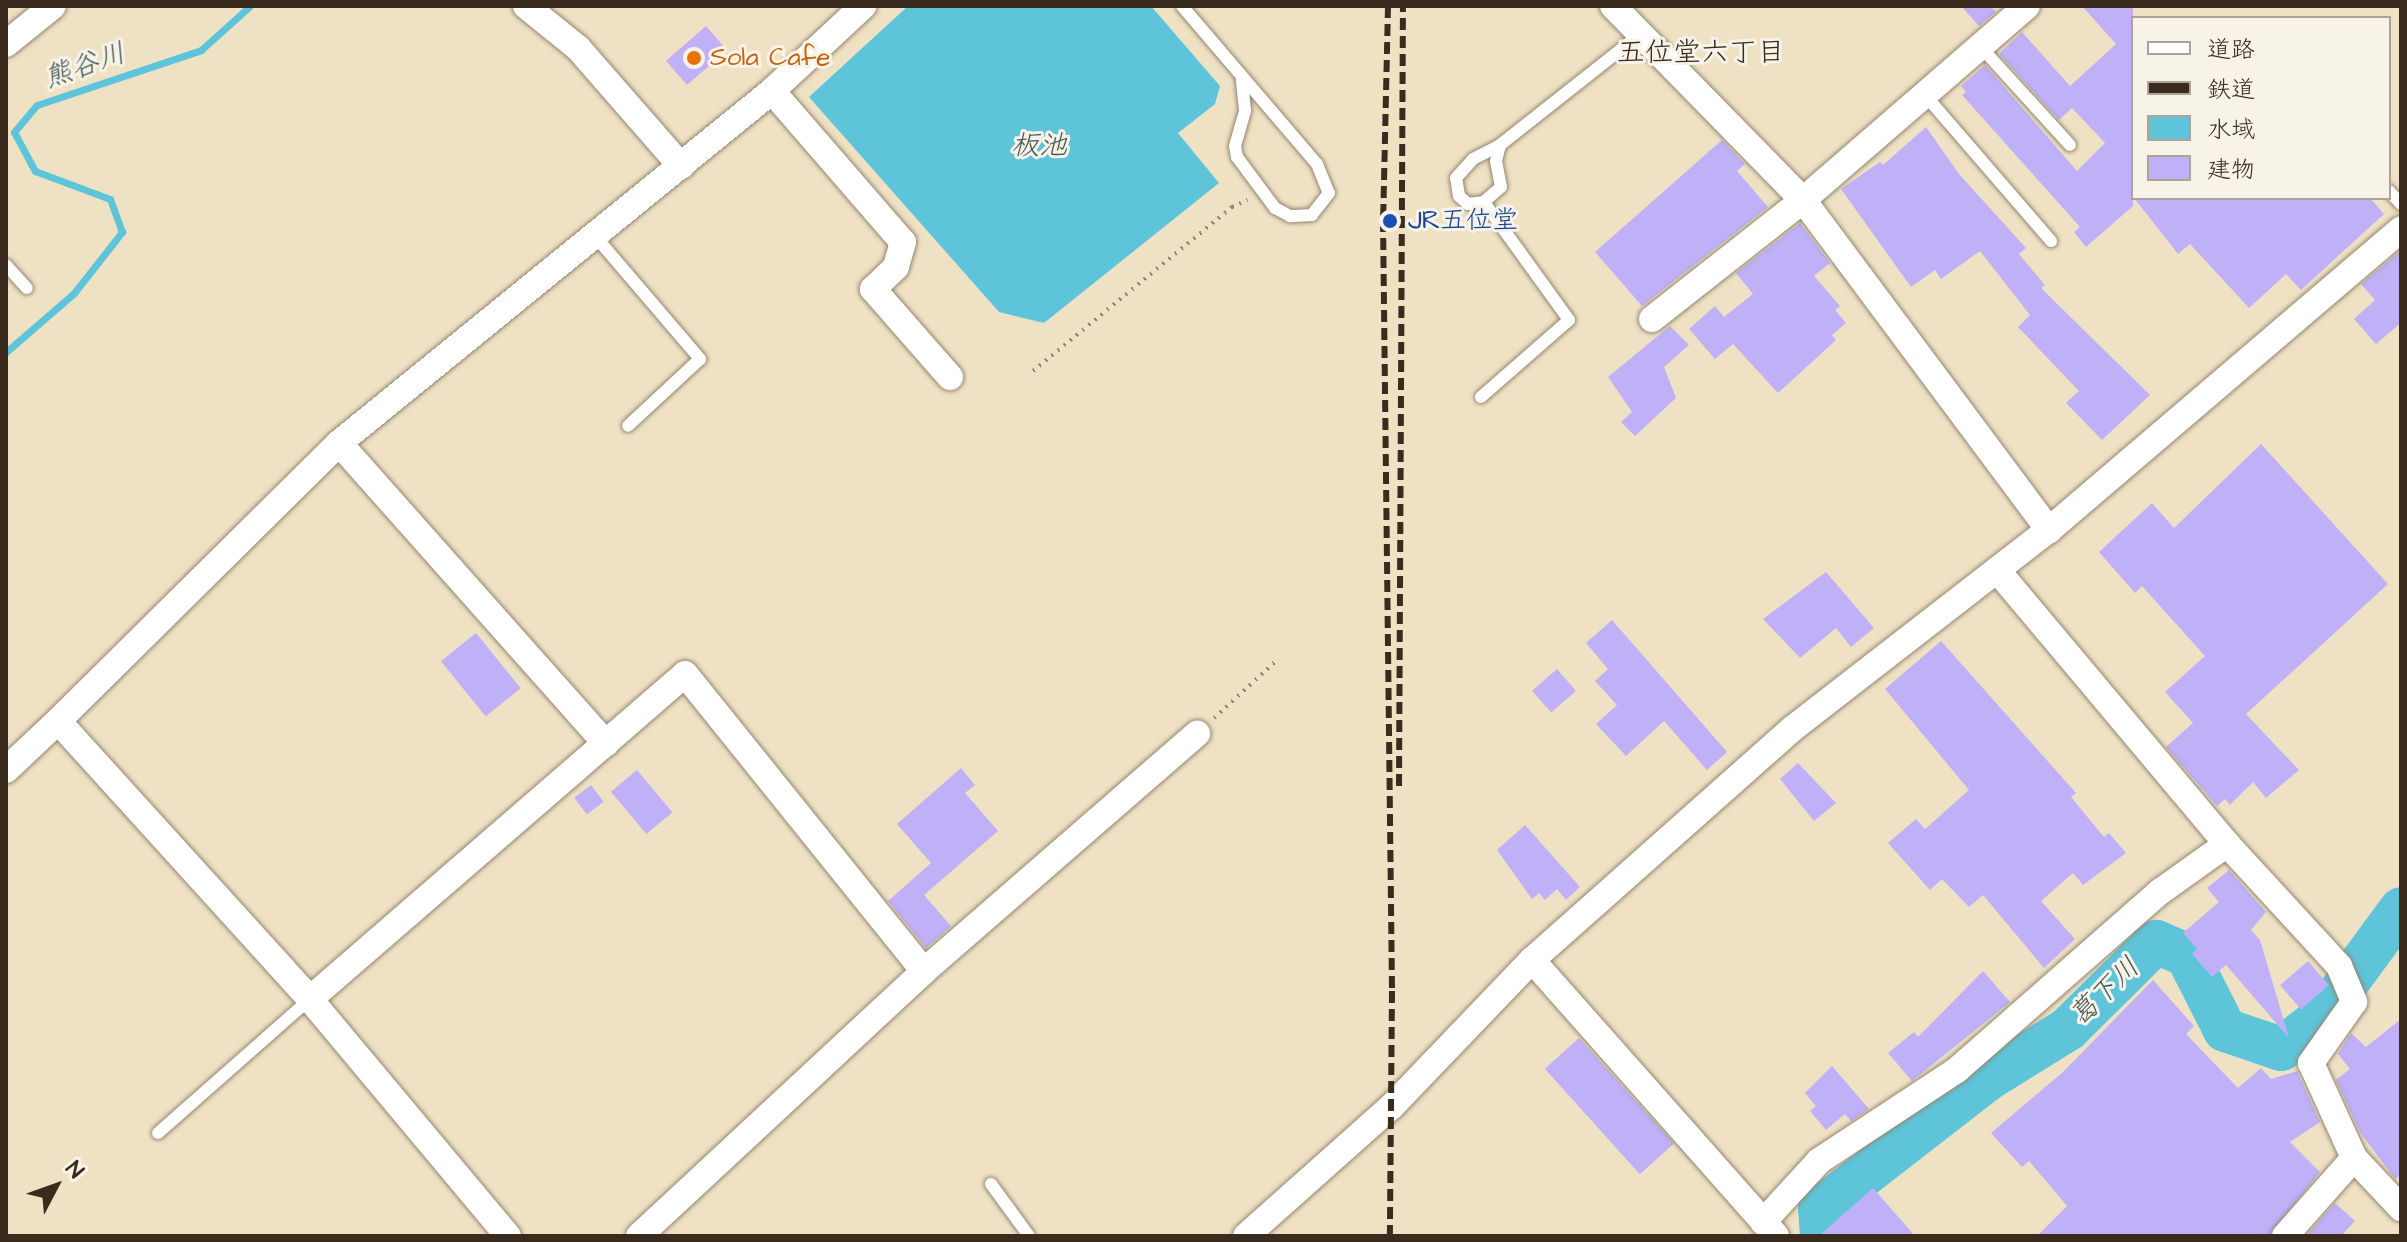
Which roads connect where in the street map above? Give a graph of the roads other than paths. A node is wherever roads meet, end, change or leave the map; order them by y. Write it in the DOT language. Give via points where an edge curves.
graph roads {
  1 [pos="53,6"];
  2 [pos="526,6"];
  3 [pos="863,6"];
  4 [pos="1182,6"];
  5 [pos="1613,6"];
  6 [pos="2027,6"];
  7 [pos="1642,33"];
  8 [pos="6,44"];
  9 [pos="1979,45"];
  10 [pos="1242,80"];
  11 [pos="772,91"];
  12 [pos="1925,95"];
  13 [pos="1500,145"];
  14 [pos="2070,145"];
  15 [pos="681,166"];
  16 [pos="1803,200"];
  17 [pos="1484,202"];
  18 [pos="2401,229"];
  19 [pos="595,236"];
  20 [pos="2051,241"];
  21 [pos="6,265"];
  22 [pos="27,288"];
  23 [pos="1652,319"];
  24 [pos="950,377"];
  25 [pos="1481,397"];
  26 [pos="628,426"];
  27 [pos="339,443"];
  28 [pos="2049,530"];
  29 [pos="1997,570"];
  30 [pos="58,721"];
  31 [pos="1197,734"];
  32 [pos="606,744"];
  33 [pos="6,770"];
  34 [pos="2227,844"];
  35 [pos="1532,960"];
  36 [pos="924,971"];
  37 [pos="310,999"];
  38 [pos="158,1133"];
  39 [pos="2354,1158"];
  40 [pos="991,1184"];
  41 [pos="2401,1208"];
  42 [pos="1769,1229"];
  43 [pos="508,1236"];
  44 [pos="639,1236"];
  45 [pos="1029,1236"];
  46 [pos="1246,1236"];
  47 [pos="2285,1236"];
  1 -- 8 [label="street"];
  2 -- 15 [label="street" via="578,48"];
  3 -- 11 [label="street"];
  4 -- 10 [label="lane"];
  5 -- 7 [label="street"];
  6 -- 9 [label="street"];
  7 -- 13 [label="lane"];
  7 -- 16 [label="street"];
  9 -- 12 [label="street"];
  9 -- 14 [label="lane"];
  10 -- 10 [label="lane" via="1326,180 1329,193 1312,215 1290,216 1275,208 1237,157 1245,110"];
  11 -- 15 [label="street"];
  11 -- 24 [label="street" via="903,242 896,267 873,289"];
  12 -- 16 [label="street"];
  12 -- 20 [label="lane"];
  13 -- 17 [label="lane" via="1496,161 1501,187"];
  13 -- 17 [label="lane" via="1473,159 1456,178 1459,196 1468,204"];
  15 -- 19 [label="street"];
  16 -- 23 [label="street"];
  16 -- 28 [label="street"];
  17 -- 25 [label="lane" via="1569,320"];
  18 -- 28 [label="street"];
  19 -- 26 [label="lane" via="700,359"];
  19 -- 27 [label="street"];
  21 -- 22 [label="lane"];
  27 -- 30 [label="street"];
  27 -- 32 [label="street"];
  28 -- 29 [label="street"];
  29 -- 34 [label="street"];
  29 -- 35 [label="street" via="1792,729"];
  30 -- 33 [label="street"];
  30 -- 37 [label="street"];
  31 -- 36 [label="street"];
  32 -- 36 [label="street" via="685,674"];
  32 -- 37 [label="street"];
  34 -- 39 [label="street" via="2339,966 2354,1002 2311,1063"];
  34 -- 42 [label="street" via="2161,891 1957,1070 1819,1161"];
  35 -- 42 [label="street"];
  35 -- 46 [label="street" via="1392,1106"];
  36 -- 44 [label="street"];
  37 -- 38 [label="lane"];
  37 -- 43 [label="street"];
  39 -- 41 [label="street"];
  39 -- 47 [label="street"];
  40 -- 45 [label="lane"];
}
